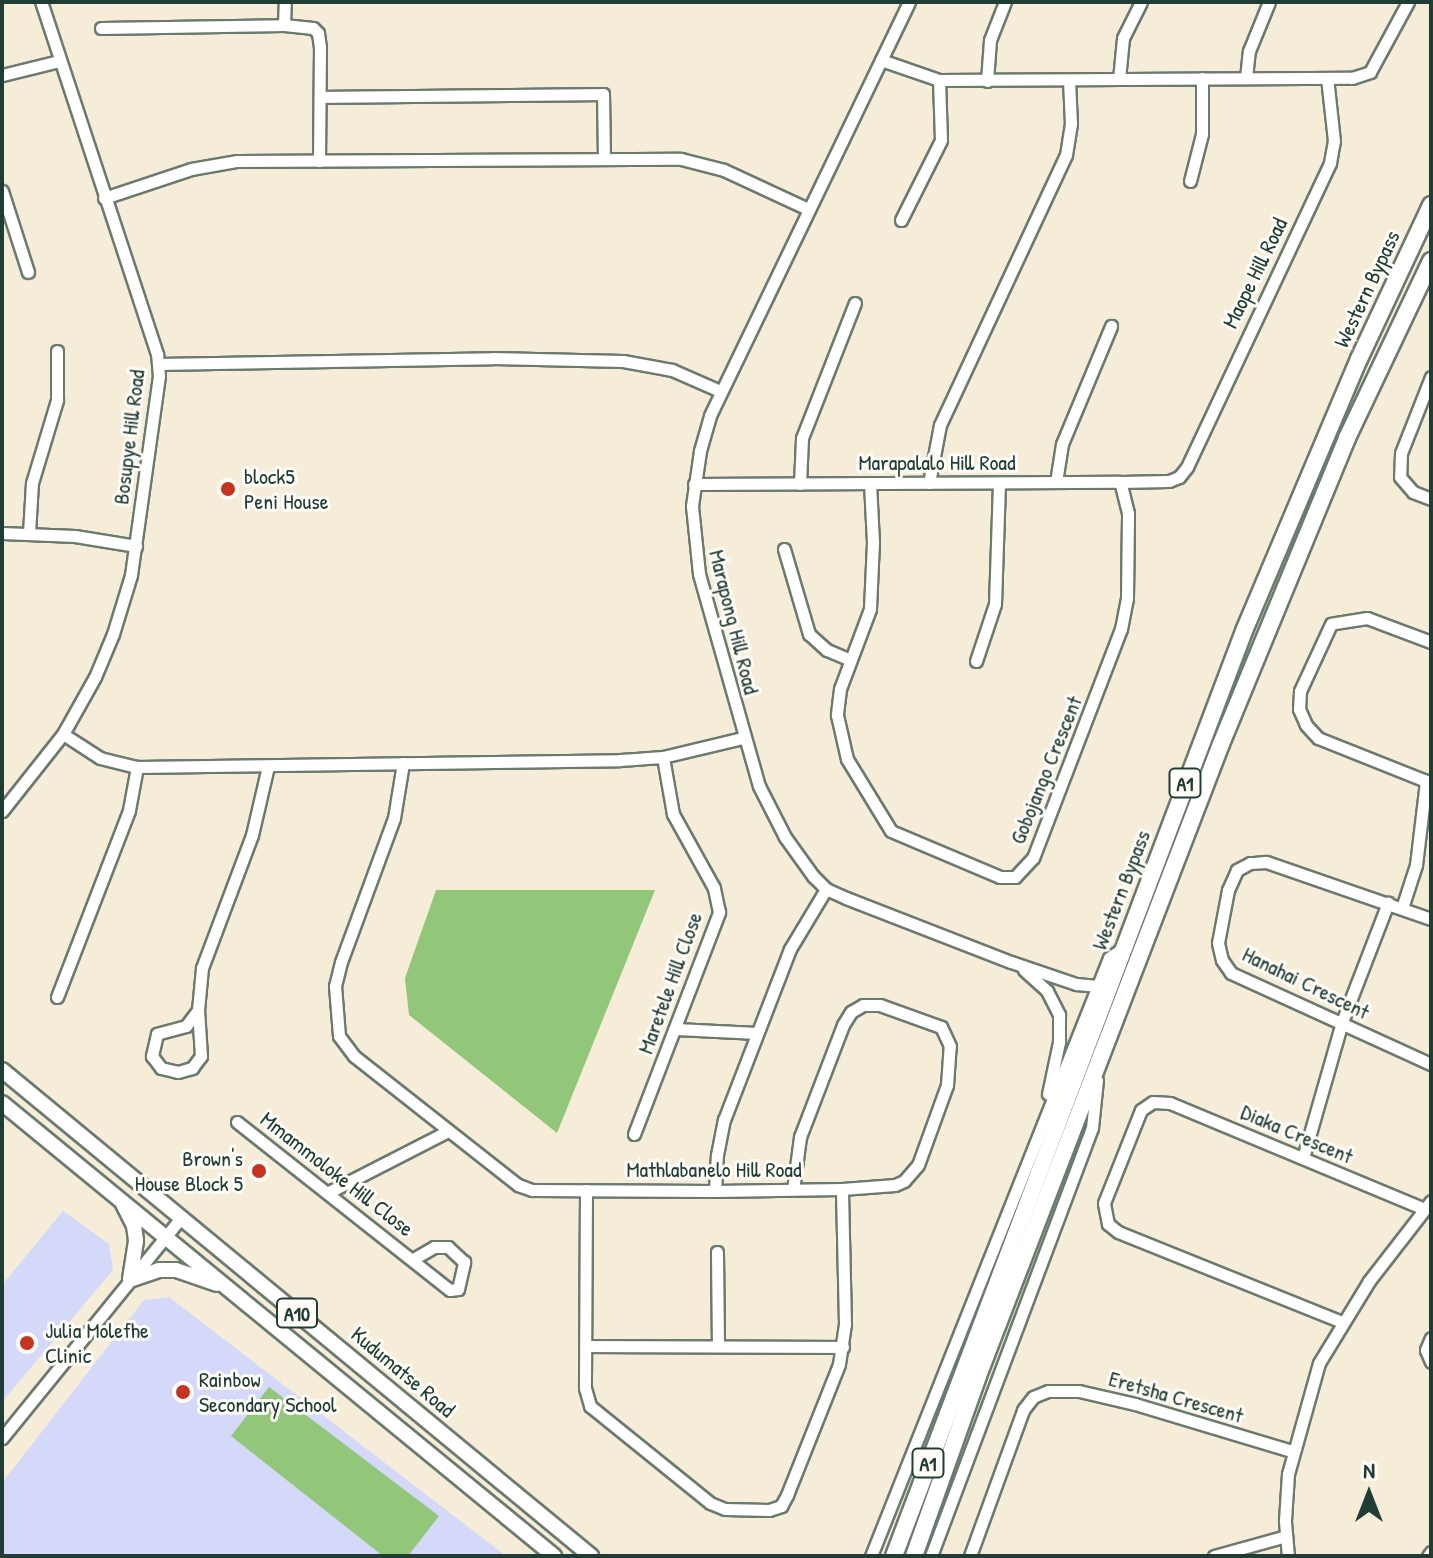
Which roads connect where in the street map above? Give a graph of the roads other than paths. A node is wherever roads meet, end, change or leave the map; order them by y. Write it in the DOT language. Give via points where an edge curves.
graph roads {
  1 [pos="41,2"];
  2 [pos="285,2"];
  3 [pos="909,2"];
  4 [pos="1005,2"];
  5 [pos="1141,2"];
  6 [pos="1269,2"];
  7 [pos="1408,2"];
  8 [pos="284,25"];
  9 [pos="101,28"];
  10 [pos="881,60"];
  11 [pos="59,61"];
  12 [pos="2,75"];
  13 [pos="1202,78"];
  14 [pos="1246,78"];
  15 [pos="1327,78"];
  16 [pos="1119,79"];
  17 [pos="939,80"];
  18 [pos="1069,80"];
  19 [pos="987,81"];
  20 [pos="320,97"];
  21 [pos="604,159"];
  22 [pos="319,161"];
  23 [pos="1190,181"];
  24 [pos="2,191"];
  25 [pos="104,198"];
  26 [pos="1431,205"];
  27 [pos="808,209"];
  28 [pos="901,220"];
  29 [pos="1431,261"];
  30 [pos="28,272"];
  31 [pos="855,303"];
  32 [pos="1111,326"];
  33 [pos="57,351"];
  34 [pos="158,364"];
  35 [pos="1431,377"];
  36 [pos="720,391"];
  37 [pos="1179,477"];
  38 [pos="1056,482"];
  39 [pos="1120,482"];
  40 [pos="870,483"];
  41 [pos="929,483"];
  42 [pos="999,483"];
  43 [pos="694,484"];
  44 [pos="800,484"];
  45 [pos="1431,499"];
  46 [pos="2,533"];
  47 [pos="29,533"];
  48 [pos="136,546"];
  49 [pos="784,549"];
  50 [pos="1431,642"];
  51 [pos="850,660"];
  52 [pos="976,661"];
  53 [pos="63,734"];
  54 [pos="743,738"];
  55 [pos="663,757"];
  56 [pos="403,763"];
  57 [pos="268,766"];
  58 [pos="137,767"];
  59 [pos="1429,782"];
  60 [pos="2,811"];
  61 [pos="826,889"];
  62 [pos="1388,903"];
  63 [pos="1402,908"];
  64 [pos="1431,919"];
  65 [pos="1122,949"];
  66 [pos="1011,962"];
  67 [pos="1098,986"];
  68 [pos="57,997"];
  69 [pos="198,1010"];
  70 [pos="1342,1022"];
  71 [pos="676,1029"];
  72 [pos="757,1033"];
  73 [pos="1431,1064"];
  74 [pos="2,1070"];
  75 [pos="1098,1071"];
  76 [pos="2,1103"];
  77 [pos="237,1122"];
  78 [pos="1042,1122"];
  79 [pos="448,1131"];
  80 [pos="634,1134"];
  81 [pos="1303,1158"];
  82 [pos="842,1189"];
  83 [pos="586,1190"];
  84 [pos="793,1190"];
  85 [pos="715,1191"];
  86 [pos="329,1192"];
  87 [pos="120,1198"];
  88 [pos="1428,1205"];
  89 [pos="181,1218"];
  90 [pos="166,1235"];
  91 [pos="717,1252"];
  92 [pos="413,1259"];
  93 [pos="130,1280"];
  94 [pos="239,1295"];
  95 [pos="1342,1322"];
  96 [pos="1431,1338"];
  97 [pos="586,1346"];
  98 [pos="718,1346"];
  99 [pos="843,1347"];
  100 [pos="1431,1362"];
  101 [pos="6,1424"];
  102 [pos="2,1438"];
  103 [pos="1292,1451"];
  104 [pos="1286,1536"];
  105 [pos="554,1556"];
  106 [pos="591,1556"];
  107 [pos="871,1556"];
  108 [pos="894,1556"];
  109 [pos="914,1556"];
  110 [pos="931,1556"];
  111 [pos="970,1556"];
  112 [pos="1214,1556"];
  113 [pos="1288,1556"];
  1 -- 11 [label="street, Bosupye Hill Road"];
  2 -- 8 [label="street"];
  3 -- 10 [label="street, Marapong Hill Road"];
  4 -- 19 [label="street" via="990,40"];
  5 -- 16 [label="street" via="1123,38"];
  6 -- 14 [label="street" via="1249,51"];
  7 -- 15 [label="street" via="1370,72"];
  8 -- 9 [label="street"];
  8 -- 20 [label="street" via="318,33"];
  10 -- 17 [label="street"];
  10 -- 27 [label="street, Marapong Hill Road"];
  11 -- 12 [label="street"];
  11 -- 25 [label="street, Bosupye Hill Road"];
  13 -- 14 [label="street"];
  13 -- 16 [label="street"];
  13 -- 23 [label="street" via="1202,134"];
  14 -- 15 [label="street"];
  15 -- 37 [label="street, Maope Hill Road" via="1334,141 1330,163"];
  16 -- 18 [label="street"];
  17 -- 19 [label="street"];
  17 -- 28 [label="street" via="941,140"];
  18 -- 19 [label="street"];
  18 -- 41 [label="street" via="1066,155 944,416"];
  20 -- 21 [label="street" via="603,94"];
  20 -- 22 [label="street"];
  21 -- 22 [label="street"];
  21 -- 27 [label="street" via="703,163"];
  22 -- 25 [label="street" via="214,164"];
  24 -- 30 [label="street"];
  25 -- 34 [label="street, Bosupye Hill Road"];
  26 -- 65 [label="highway, Western Bypass / A1" via="1265,578"];
  27 -- 36 [label="street, Marapong Hill Road"];
  29 -- 75 [label="highway, Western Bypass / A1" via="1335,467 1221,744"];
  31 -- 44 [label="street" via="802,438"];
  32 -- 38 [label="street" via="1062,444"];
  33 -- 47 [label="street" via="57,400 32,483"];
  34 -- 36 [label="street" via="399,358 623,361 672,370"];
  34 -- 48 [label="street, Bosupye Hill Road"];
  35 -- 45 [label="street" via="1401,453 1400,477 1413,492"];
  36 -- 43 [label="street, Marapong Hill Road"];
  37 -- 39 [label="street, Marapalalo Hill Road"];
  38 -- 39 [label="street, Marapalalo Hill Road"];
  38 -- 42 [label="street, Marapalalo Hill Road"];
  39 -- 51 [label="street, Gobojango Crescent" via="1128,513 1123,621 1026,870 1000,877 891,831 847,759 840,735 840,689"];
  40 -- 41 [label="street, Marapalalo Hill Road"];
  40 -- 44 [label="street, Marapalalo Hill Road"];
  40 -- 51 [label="street" via="870,609"];
  41 -- 42 [label="street, Marapalalo Hill Road"];
  42 -- 52 [label="street" via="995,604"];
  43 -- 44 [label="street, Marapalalo Hill Road"];
  43 -- 54 [label="street, Marapong Hill Road" via="699,574"];
  46 -- 47 [label="street"];
  47 -- 48 [label="street"];
  48 -- 53 [label="street, Bosupye Hill Road" via="113,634"];
  49 -- 51 [label="street" via="809,634"];
  50 -- 59 [label="street" via="1367,618 1331,624 1300,691 1299,709 1318,738"];
  53 -- 58 [label="street" via="100,758"];
  53 -- 60 [label="street, Bosupye Hill Road"];
  54 -- 55 [label="street"];
  54 -- 61 [label="street, Marapong Hill Road" via="772,814 798,858"];
  55 -- 56 [label="street"];
  55 -- 71 [label="street, Maretele Hill Close" via="673,814 719,902 715,927"];
  56 -- 57 [label="street"];
  56 -- 79 [label="street, Mathlabanelo Hill Road" via="394,818 341,962 335,1014 339,1036 354,1056"];
  57 -- 58 [label="street"];
  57 -- 69 [label="street" via="252,835 206,955"];
  58 -- 68 [label="street" via="129,810"];
  59 -- 63 [label="street" via="1416,865"];
  61 -- 66 [label="street, Marapong Hill Road"];
  61 -- 72 [label="street" via="790,949"];
  62 -- 63 [label="street"];
  62 -- 70 [label="street"];
  62 -- 70 [label="street, Hanahai Crescent" via="1266,862 1237,870 1228,890 1218,943 1231,973"];
  63 -- 64 [label="street"];
  65 -- 67 [label="street" via="1109,958"];
  65 -- 108 [label="highway, Western Bypass / A1"];
  66 -- 67 [label="street, Marapong Hill Road"];
  66 -- 78 [label="street" via="1047,991 1059,1015 1059,1042"];
  67 -- 78 [label="street"];
  69 -- 69 [label="street" via="201,1056 192,1068 161,1068 152,1056 157,1034 186,1026"];
  70 -- 73 [label="street, Hanahai Crescent"];
  70 -- 81 [label="street"];
  71 -- 72 [label="street"];
  71 -- 80 [label="street, Maretele Hill Close"];
  72 -- 85 [label="street" via="719,1137"];
  74 -- 89 [label="main road, Kudumatse Road / A10"];
  75 -- 109 [label="highway, Western Bypass / A1" via="978,1376"];
  75 -- 110 [label="street" via="1092,1128"];
  76 -- 87 [label="main road, A10"];
  77 -- 86 [label="street, Mmammoloke Hill Close"];
  78 -- 107 [label="street"];
  79 -- 83 [label="street, Mathlabanelo Hill Road" via="518,1185"];
  79 -- 86 [label="street"];
  81 -- 88 [label="street, Diaka Crescent"];
  81 -- 95 [label="street, Diaka Crescent" via="1170,1103 1153,1102 1141,1110 1104,1203 1104,1216 1118,1232"];
  82 -- 84 [label="street, Mathlabanelo Hill Road"];
  82 -- 84 [label="street, Mathlabanelo Hill Road" via="895,1185 912,1174 947,1085 950,1046 941,1027 880,1005 851,1012 800,1137"];
  82 -- 99 [label="street"];
  83 -- 85 [label="street, Mathlabanelo Hill Road"];
  83 -- 97 [label="street"];
  84 -- 85 [label="street, Mathlabanelo Hill Road"];
  86 -- 92 [label="street, Mmammoloke Hill Close"];
  87 -- 90 [label="main road, A10"];
  87 -- 93 [label="main road" via="136,1241"];
  88 -- 95 [label="street"];
  89 -- 90 [label="street"];
  89 -- 106 [label="main road, Kudumatse Road / A10"];
  90 -- 93 [label="street"];
  90 -- 94 [label="main road, A10"];
  91 -- 98 [label="street"];
  92 -- 92 [label="street, Mmammoloke Hill Close" via="450,1290 458,1289 464,1262 448,1247 434,1247"];
  93 -- 94 [label="main road" via="176,1270"];
  93 -- 101 [label="street"];
  94 -- 105 [label="main road, A10"];
  95 -- 103 [label="street" via="1319,1363"];
  96 -- 100 [label="street" via="1426,1350"];
  97 -- 98 [label="street"];
  97 -- 99 [label="street" via="590,1406 710,1503 725,1509 769,1510 781,1506 787,1495"];
  98 -- 99 [label="street"];
  101 -- 102 [label="street"];
  103 -- 104 [label="street"];
  103 -- 111 [label="street, Eretsha Crescent" via="1135,1404 1079,1391 1048,1391 1033,1397 1023,1410"];
  104 -- 112 [label="street"];
  104 -- 113 [label="street"];
}
